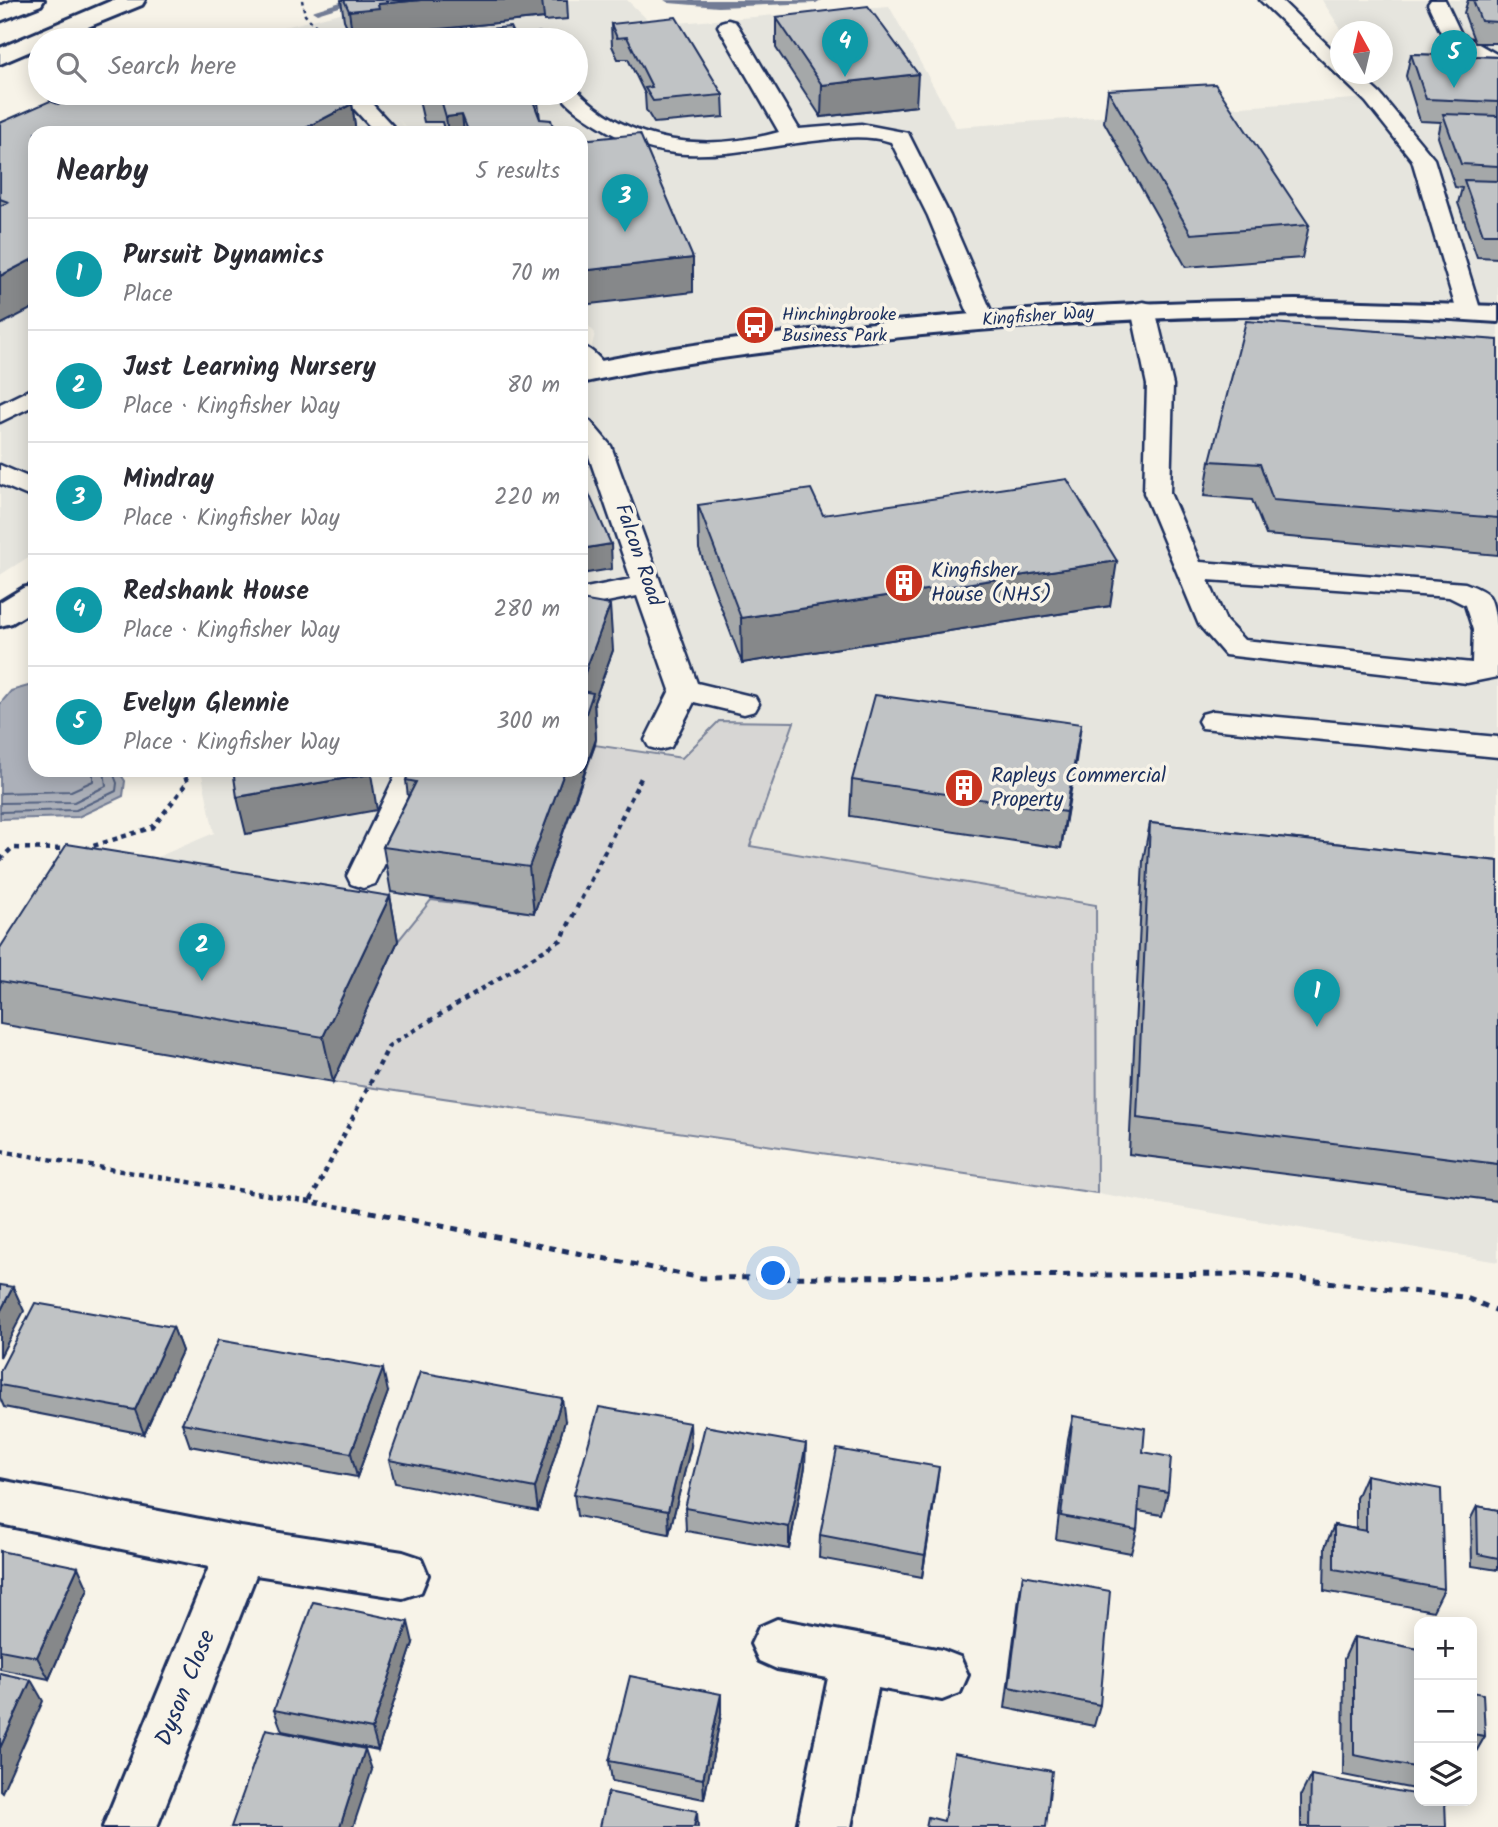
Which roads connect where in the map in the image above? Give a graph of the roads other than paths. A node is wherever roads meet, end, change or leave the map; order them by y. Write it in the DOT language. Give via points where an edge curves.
graph roads {
  1 [pos="33,0"];
  2 [pos="134,0"];
  3 [pos="1270,0"];
  4 [pos="1438,4"];
  5 [pos="0,14"];
  6 [pos="728,26"];
  7 [pos="64,28"];
  8 [pos="28,44"];
  9 [pos="0,57"];
  10 [pos="1330,58"];
  11 [pos="1498,63"];
  12 [pos="1357,84"];
  13 [pos="362,105"];
  14 [pos="579,105"];
  15 [pos="381,126"];
  16 [pos="791,135"];
  17 [pos="1143,309"];
  18 [pos="1469,312"];
  19 [pos="1498,314"];
  20 [pos="983,320"];
  21 [pos="588,366"];
  22 [pos="28,398"];
  23 [pos="0,414"];
  24 [pos="588,434"];
  25 [pos="0,473"];
  26 [pos="28,487"];
  27 [pos="1190,570"];
  28 [pos="647,585"];
  29 [pos="588,597"];
  30 [pos="28,599"];
  31 [pos="0,617"];
  32 [pos="685,690"];
  33 [pos="744,704"];
  34 [pos="1213,722"];
  35 [pos="660,740"];
  36 [pos="1498,747"];
  37 [pos="411,777"];
  38 [pos="363,876"];
  39 [pos="0,1502"];
  40 [pos="241,1550"];
  41 [pos="403,1575"];
  42 [pos="777,1644"];
  43 [pos="857,1661"];
  44 [pos="942,1675"];
  45 [pos="130,1827"];
  46 [pos="824,1827"];
  1 -- 5 [label="main road"];
  2 -- 7 [label="main road"];
  3 -- 10 [label="lane"];
  4 -- 11 [label="lane" via="1452,37"];
  6 -- 16 [label="lane"];
  8 -- 9 [label="main road"];
  12 -- 18 [label="lane" via="1423,159"];
  13 -- 15 [label="lane"];
  14 -- 16 [label="lane" via="656,145 709,149"];
  16 -- 20 [label="lane" via="867,131 900,138"];
  17 -- 18 [label="main road, Kingfisher Way"];
  17 -- 20 [label="main road, Kingfisher Way"];
  17 -- 27 [label="lane" via="1160,385 1157,493"];
  18 -- 19 [label="main road, Kingfisher Way"];
  20 -- 21 [label="main road, Kingfisher Way"];
  22 -- 23 [label="lane"];
  24 -- 28 [label="lane, Falcon Road" via="598,446"];
  25 -- 26 [label="lane"];
  27 -- 27 [label="lane" via="1213,625 1235,648 1467,674 1487,670 1487,630 1478,600 1455,589"];
  28 -- 29 [label="lane"];
  28 -- 32 [label="lane, Falcon Road"];
  30 -- 31 [label="main road"];
  32 -- 33 [label="lane"];
  32 -- 35 [label="lane"];
  34 -- 36 [label="lane"];
  37 -- 38 [label="lane"];
  39 -- 40 [label="main road"];
  40 -- 41 [label="main road"];
  40 -- 45 [label="main road, Dyson Close"];
  42 -- 43 [label="main road"];
  43 -- 44 [label="main road"];
  43 -- 46 [label="main road"];
}
